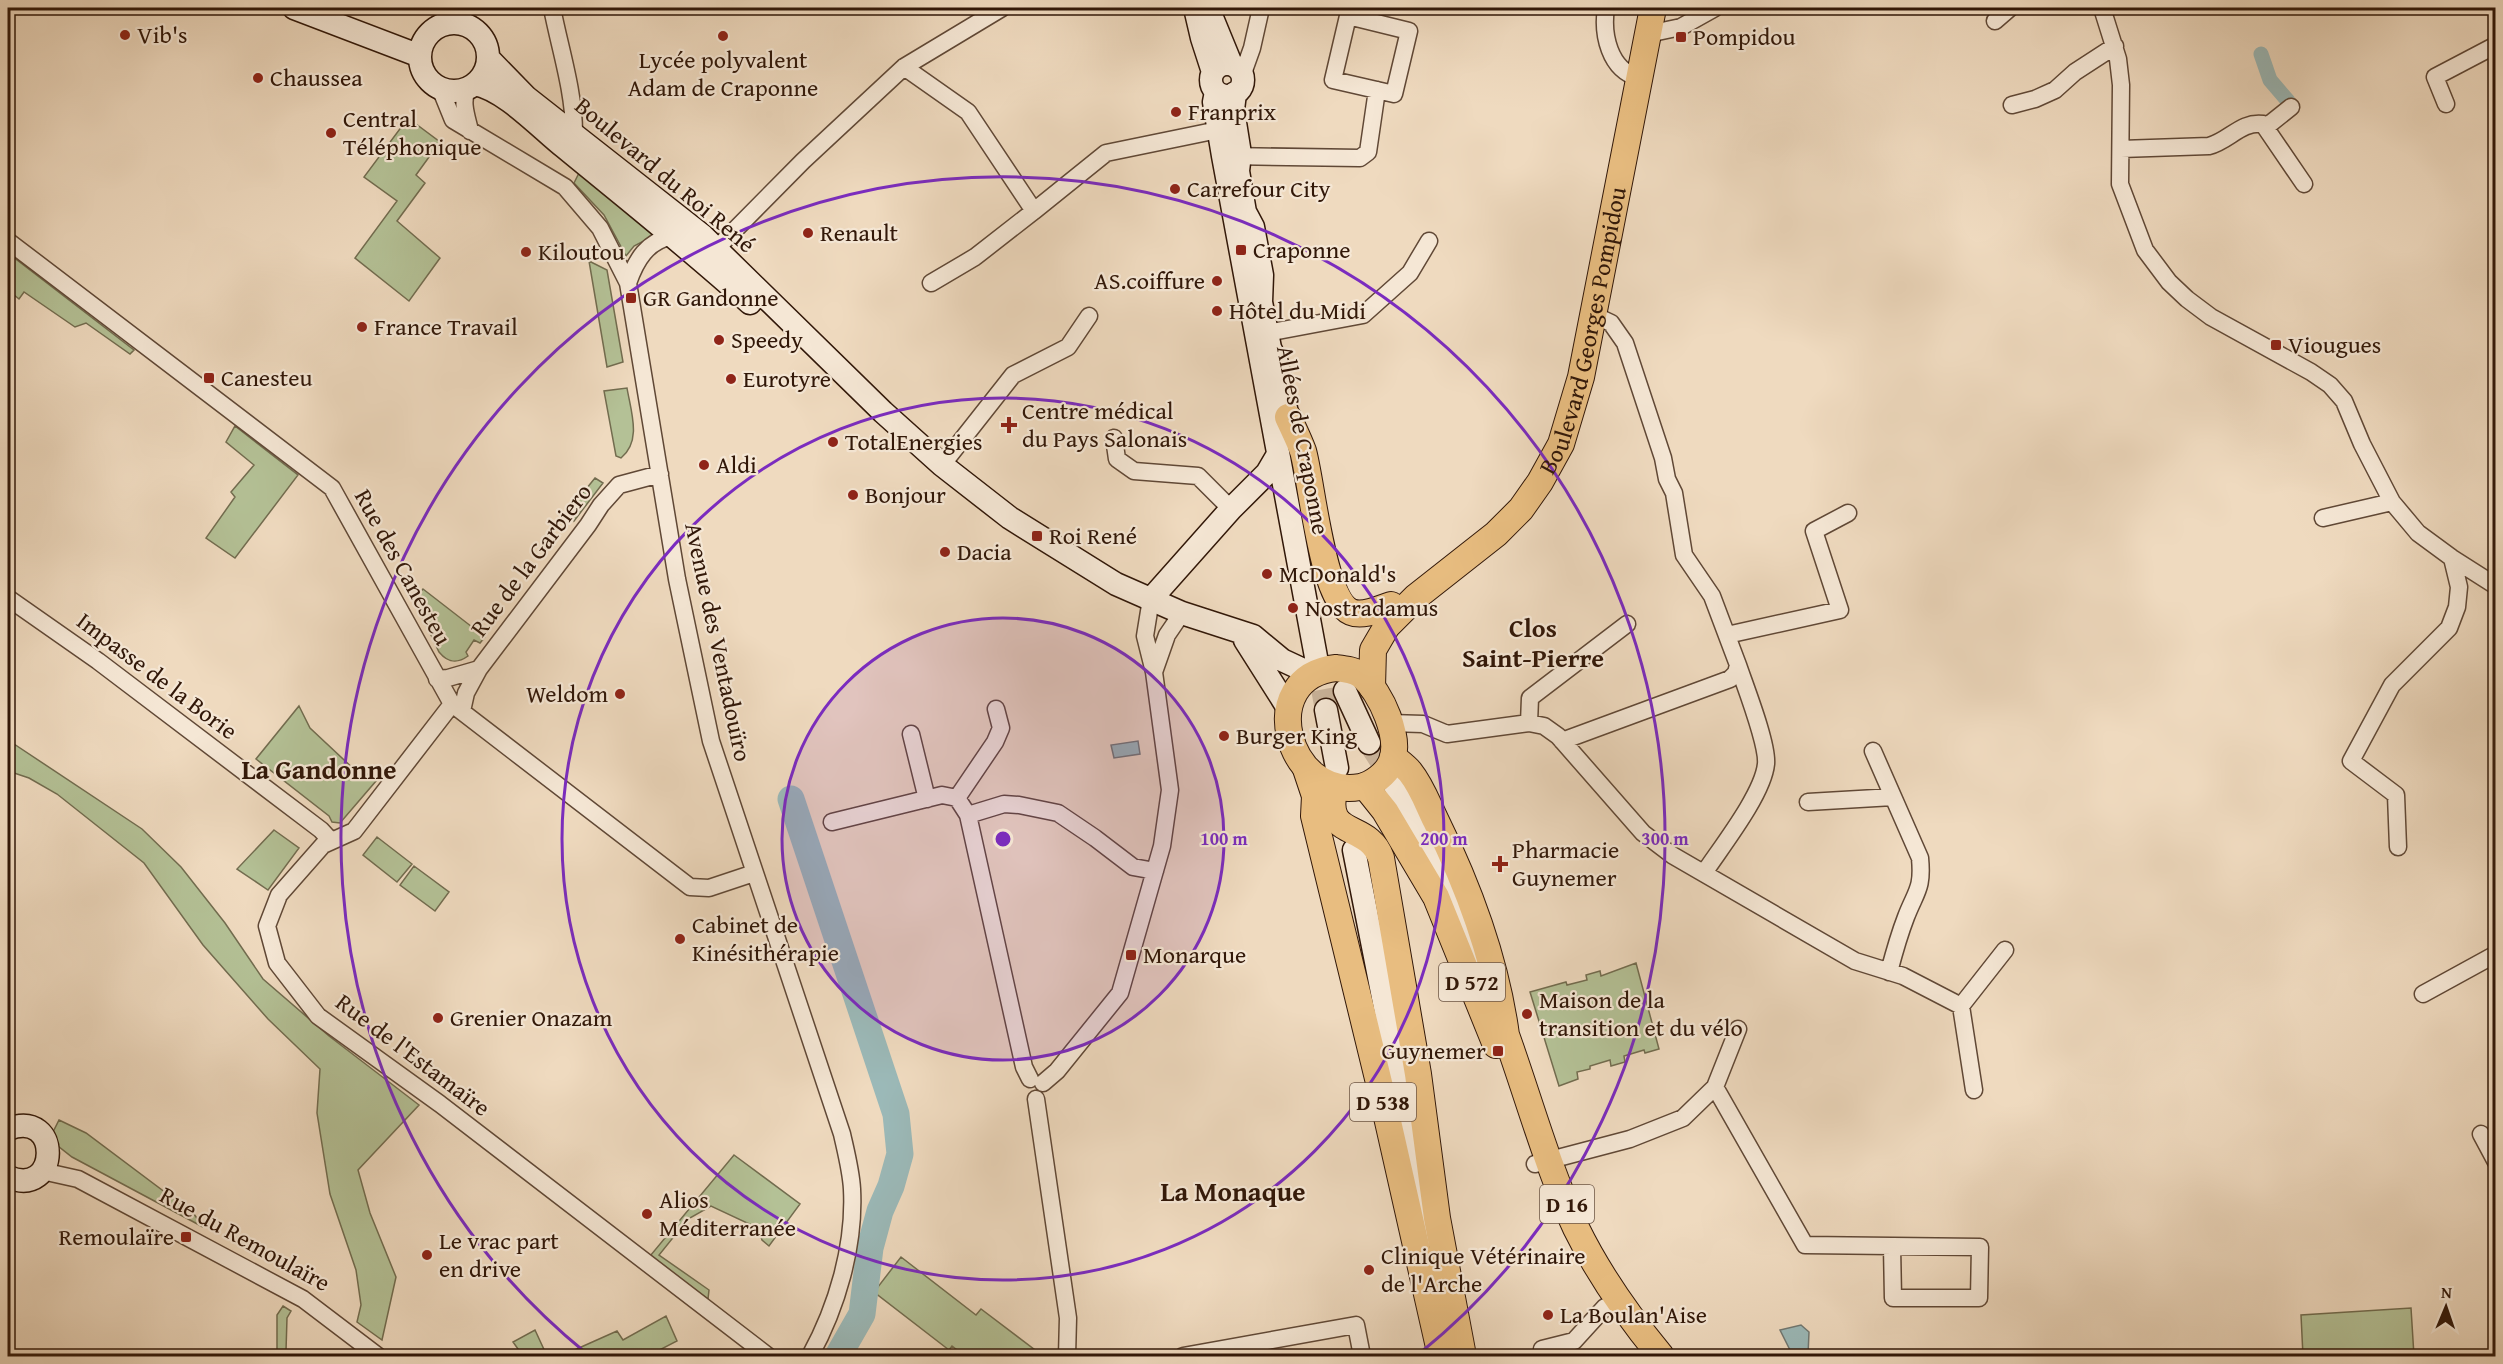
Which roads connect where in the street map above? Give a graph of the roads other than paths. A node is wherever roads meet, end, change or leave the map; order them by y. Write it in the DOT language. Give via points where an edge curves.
graph roads {
  1 [pos="294,8"];
  2 [pos="332,8"];
  3 [pos="552,8"];
  4 [pos="1002,8"];
  5 [pos="1195,8"];
  6 [pos="1208,8"];
  7 [pos="1261,8"];
  8 [pos="1606,8"];
  9 [pos="1653,8"];
  10 [pos="1715,8"];
  11 [pos="2010,8"];
  12 [pos="2102,8"];
  13 [pos="1349,12"];
  14 [pos="464,16"];
  15 [pos="1995,21"];
  16 [pos="429,34"];
  17 [pos="1648,34"];
  18 [pos="2496,45"];
  19 [pos="2115,46"];
  20 [pos="420,56"];
  21 [pos="489,59"];
  22 [pos="904,67"];
  23 [pos="1639,78"];
  24 [pos="1227,79"];
  25 [pos="471,87"];
  26 [pos="440,88"];
  27 [pos="1377,90"];
  28 [pos="2446,104"];
  29 [pos="2012,105"];
  30 [pos="2290,107"];
  31 [pos="2266,127"];
  32 [pos="1218,130"];
  33 [pos="470,131"];
  34 [pos="574,133"];
  35 [pos="2121,149"];
  36 [pos="1232,155"];
  37 [pos="2304,184"];
  38 [pos="1034,211"];
  39 [pos="673,236"];
  40 [pos="8,241"];
  41 [pos="1429,241"];
  42 [pos="716,249"];
  43 [pos="628,283"];
  44 [pos="931,283"];
  45 [pos="1592,314"];
  46 [pos="1089,316"];
  47 [pos="1267,333"];
  48 [pos="856,386"];
  49 [pos="1288,417"];
  50 [pos="1114,438"];
  51 [pos="1277,456"];
  52 [pos="942,465"];
  53 [pos="660,474"];
  54 [pos="2392,502"];
  55 [pos="1232,508"];
  56 [pos="1290,509"];
  57 [pos="1848,513"];
  58 [pos="2322,518"];
  59 [pos="2451,558"];
  60 [pos="2496,586"];
  61 [pos="1416,597"];
  62 [pos="8,598"];
  63 [pos="1151,599"];
  64 [pos="1391,605"];
  65 [pos="1182,612"];
  66 [pos="1627,624"];
  67 [pos="1241,633"];
  68 [pos="1727,635"];
  69 [pos="1738,664"];
  70 [pos="479,669"];
  71 [pos="1328,669"];
  72 [pos="1154,672"];
  73 [pos="437,680"];
  74 [pos="1372,687"];
  75 [pos="457,708"];
  76 [pos="1288,708"];
  77 [pos="996,709"];
  78 [pos="1326,710"];
  79 [pos="1390,723"];
  80 [pos="1529,723"];
  81 [pos="911,734"];
  82 [pos="1562,741"];
  83 [pos="1369,743"];
  84 [pos="1873,752"];
  85 [pos="1393,758"];
  86 [pos="1306,769"];
  87 [pos="1336,777"];
  88 [pos="1365,786"];
  89 [pos="1395,786"];
  90 [pos="1893,797"];
  91 [pos="957,798"];
  92 [pos="927,799"];
  93 [pos="1808,802"];
  94 [pos="968,815"];
  95 [pos="832,822"];
  96 [pos="331,841"];
  97 [pos="2398,847"];
  98 [pos="1354,850"];
  99 [pos="1155,871"];
  100 [pos="754,873"];
  101 [pos="1704,873"];
  102 [pos="2006,950"];
  103 [pos="2496,954"];
  104 [pos="1889,972"];
  105 [pos="2423,994"];
  106 [pos="1961,1006"];
  107 [pos="1738,1029"];
  108 [pos="1506,1035"];
  109 [pos="1036,1081"];
  110 [pos="1715,1087"];
  111 [pos="1974,1090"];
  112 [pos="1404,1104"];
  113 [pos="8,1129"];
  114 [pos="2481,1134"];
  115 [pos="48,1148"];
  116 [pos="1542,1162"];
  117 [pos="2496,1162"];
  118 [pos="42,1171"];
  119 [pos="8,1178"];
  120 [pos="78,1179"];
  121 [pos="1437,1218"];
  122 [pos="1892,1246"];
  123 [pos="1605,1307"];
  124 [pos="1072,1355"];
  125 [pos="378,1356"];
  126 [pos="768,1356"];
  127 [pos="810,1356"];
  128 [pos="1183,1356"];
  129 [pos="1362,1356"];
  130 [pos="1442,1356"];
  131 [pos="1463,1356"];
  132 [pos="1543,1356"];
  133 [pos="1645,1356"];
  134 [pos="1661,1356"];
  1 -- 20 [label="main road"];
  2 -- 16 [label="main road" via="401,32"];
  3 -- 34 [label="street" via="573,100"];
  4 -- 22 [label="street"];
  5 -- 24 [label="main road, Allées de Craponne" via="1202,38"];
  6 -- 24 [label="main road, Allées de Craponne"];
  7 -- 24 [label="street"];
  8 -- 23 [label="street" via="1606,43 1616,64"];
  9 -- 17 [label="main road, Boulevard Georges Pompidou"];
  10 -- 17 [label="street" via="1681,27"];
  11 -- 15 [label="street"];
  12 -- 19 [label="street"];
  13 -- 27 [label="street" via="1333,80"];
  13 -- 27 [label="street" via="1409,31 1395,94"];
  14 -- 16 [label="main road"];
  14 -- 21 [label="main road" via="485,41"];
  16 -- 20 [label="main road"];
  17 -- 23 [label="main road, Boulevard Georges Pompidou"];
  18 -- 28 [label="street" via="2435,77"];
  19 -- 29 [label="street" via="2055,90"];
  19 -- 35 [label="street" via="2121,85"];
  20 -- 26 [label="main road" via="426,77"];
  21 -- 25 [label="main road" via="482,77"];
  21 -- 34 [label="main road, Boulevard du Roi René" via="526,97"];
  22 -- 38 [label="street" via="968,112"];
  22 -- 42 [label="street"];
  23 -- 45 [label="main road, Boulevard Georges Pompidou"];
  24 -- 32 [label="main road, Allées de Craponne" via="1214,102"];
  24 -- 36 [label="main road, Allées de Craponne" via="1233,110"];
  25 -- 26 [label="main road" via="449,91"];
  25 -- 33 [label="street" via="464,95"];
  25 -- 39 [label="main road, Boulevard du Roi René" via="489,87 503,95"];
  26 -- 33 [label="street, Avenue des Ventadouïro" via="453,120"];
  27 -- 36 [label="street" via="1368,152 1360,158"];
  30 -- 31 [label="street"];
  31 -- 35 [label="street" via="2247,124 2209,146"];
  31 -- 37 [label="street"];
  32 -- 36 [label="main road, Allées de Craponne"];
  32 -- 38 [label="street" via="1106,153"];
  33 -- 43 [label="street, Avenue des Ventadouïro" via="566,187 600,228"];
  34 -- 42 [label="main road, Boulevard du Roi René"];
  35 -- 54 [label="street" via="2120,184 2145,250 2169,282 2211,317 2330,386 2343,401"];
  36 -- 47 [label="main road, Allées de Craponne" via="1245,212 1253,227"];
  36 -- 51 [label="main road, Allées de Craponne"];
  38 -- 44 [label="street" via="975,257"];
  39 -- 43 [label="street" via="646,248"];
  39 -- 48 [label="main road, Boulevard du Roi René" via="790,339"];
  40 -- 73 [label="street, Rue des Canesteu" via="332,488"];
  41 -- 47 [label="street" via="1410,273 1364,315"];
  42 -- 48 [label="main road, Boulevard du Roi René"];
  43 -- 53 [label="street, Avenue des Ventadouïro"];
  45 -- 61 [label="main road, Boulevard Georges Pompidou" via="1573,410 1561,444 1540,482 1496,534"];
  45 -- 68 [label="street" via="1611,323 1624,343 1674,493 1684,555 1712,596"];
  46 -- 52 [label="street" via="1068,347 1013,375"];
  47 -- 49 [label="main road, Allées de Craponne"];
  48 -- 52 [label="main road, Boulevard du Roi René"];
  49 -- 56 [label="main road"];
  49 -- 64 [label="main road, Boulevard Georges Pompidou" via="1303,450 1323,554 1340,602 1359,613"];
  49 -- 71 [label="main road, Allées de Craponne"];
  50 -- 55 [label="street" via="1117,459 1134,471 1198,476"];
  51 -- 55 [label="main road" via="1267,473"];
  51 -- 56 [label="main road, Allées de Craponne"];
  52 -- 63 [label="main road, Boulevard du Roi René" via="1023,528 1116,584"];
  53 -- 70 [label="street, Rue de la Garbiero" via="619,485"];
  53 -- 100 [label="street, Avenue des Ventadouïro" via="677,579 711,741"];
  54 -- 58 [label="street"];
  54 -- 59 [label="street" via="2418,533"];
  55 -- 63 [label="main road"];
  56 -- 71 [label="main road, Allées de Craponne"];
  57 -- 68 [label="street" via="1814,531 1840,610"];
  59 -- 60 [label="street"];
  59 -- 97 [label="street" via="2459,587 2457,608 2449,628 2392,685 2351,761 2396,795"];
  61 -- 64 [label="main road, Boulevard Georges Pompidou"];
  61 -- 74 [label="main road, Boulevard Georges Pompidou" via="1387,626 1373,650"];
  62 -- 96 [label="street, Impasse de la Borie" via="133,688"];
  63 -- 65 [label="main road, Boulevard du Roi René"];
  63 -- 72 [label="street" via="1145,636"];
  64 -- 71 [label="main road"];
  65 -- 67 [label="main road, Boulevard du Roi René"];
  65 -- 72 [label="street" via="1167,634"];
  66 -- 80 [label="street" via="1530,698"];
  67 -- 71 [label="main road, Boulevard du Roi René" via="1253,636 1282,660"];
  67 -- 76 [label="main road"];
  68 -- 69 [label="street"];
  69 -- 82 [label="street" via="1730,678"];
  69 -- 101 [label="street" via="1766,763 1757,792"];
  70 -- 73 [label="street"];
  70 -- 75 [label="street, Rue de la Garbiero"];
  71 -- 74 [label="main road" via="1349,669"];
  71 -- 76 [label="main road" via="1300,685"];
  71 -- 83 [label="main road"];
  72 -- 99 [label="street" via="1170,790"];
  73 -- 75 [label="street, Rue des Canesteu"];
  74 -- 79 [label="main road"];
  75 -- 96 [label="street, Rue de l'Estamaïre" via="354,831"];
  75 -- 100 [label="street, Rue des Canesteu" via="690,887 709,888"];
  76 -- 86 [label="main road" via="1287,720 1297,757"];
  77 -- 91 [label="street" via="1001,728 995,742"];
  78 -- 87 [label="main road"];
  79 -- 80 [label="street" via="1423,724 1447,734"];
  79 -- 85 [label="main road" via="1395,743"];
  80 -- 82 [label="street" via="1544,726"];
  81 -- 92 [label="street"];
  82 -- 101 [label="street" via="1643,833"];
  84 -- 90 [label="street"];
  85 -- 88 [label="main road" via="1388,770"];
  85 -- 108 [label="main road" via="1418,783 1451,850 1476,913 1502,1006"];
  86 -- 87 [label="main road" via="1320,780"];
  86 -- 130 [label="main road, D 538"];
  87 -- 88 [label="main road" via="1351,789"];
  87 -- 121 [label="main road, D 538" via="1333,815 1370,840 1381,858 1418,1074"];
  88 -- 116 [label="main road, D 572" via="1386,811 1437,897"];
  89 -- 108 [label="main road" via="1456,909"];
  90 -- 93 [label="street"];
  90 -- 104 [label="street" via="1920,858 1921,874 1919,891 1907,914"];
  91 -- 92 [label="street" via="942,795"];
  91 -- 94 [label="street"];
  92 -- 95 [label="street"];
  94 -- 99 [label="street" via="1004,804 1058,813 1133,867"];
  94 -- 109 [label="street" via="1024,1067"];
  96 -- 126 [label="street, Rue de l'Estamaïre" via="312,855 279,896 267,926 277,963 318,1016 440,1104"];
  98 -- 112 [label="main road"];
  99 -- 109 [label="street" via="1120,993 1057,1071"];
  100 -- 127 [label="street, Avenue des Ventadouïro" via="842,1134 852,1189 842,1279"];
  101 -- 104 [label="street" via="1855,961"];
  102 -- 106 [label="street"];
  103 -- 105 [label="street"];
  104 -- 106 [label="street"];
  106 -- 111 [label="street"];
  107 -- 110 [label="street"];
  108 -- 116 [label="main road, D 16"];
  109 -- 124 [label="street" via="1043,1094 1036,1099"];
  110 -- 116 [label="street" via="1683,1118 1630,1139"];
  110 -- 122 [label="street" via="1804,1245"];
  112 -- 121 [label="main road"];
  112 -- 130 [label="main road"];
  113 -- 115 [label="main road, Rue du Remoulaïre" via="32,1127 45,1139"];
  114 -- 117 [label="street"];
  115 -- 118 [label="main road" via="48,1160"];
  115 -- 120 [label="street, Rue du Remoulaïre"];
  116 -- 123 [label="main road, D 16" via="1564,1229"];
  116 -- 134 [label="main road, D 16" via="1625,1312"];
  118 -- 119 [label="main road, Rue du Remoulaïre" via="22,1181"];
  118 -- 120 [label="street, Rue du Remoulaïre"];
  120 -- 125 [label="street, Rue du Remoulaïre" via="303,1299"];
  121 -- 131 [label="main road, D 538"];
  122 -- 122 [label="street" via="1893,1298 1979,1298 1980,1247"];
  123 -- 132 [label="street" via="1574,1341 1542,1349"];
  123 -- 133 [label="main road, D 16"];
  128 -- 129 [label="street" via="1356,1325"];
}
